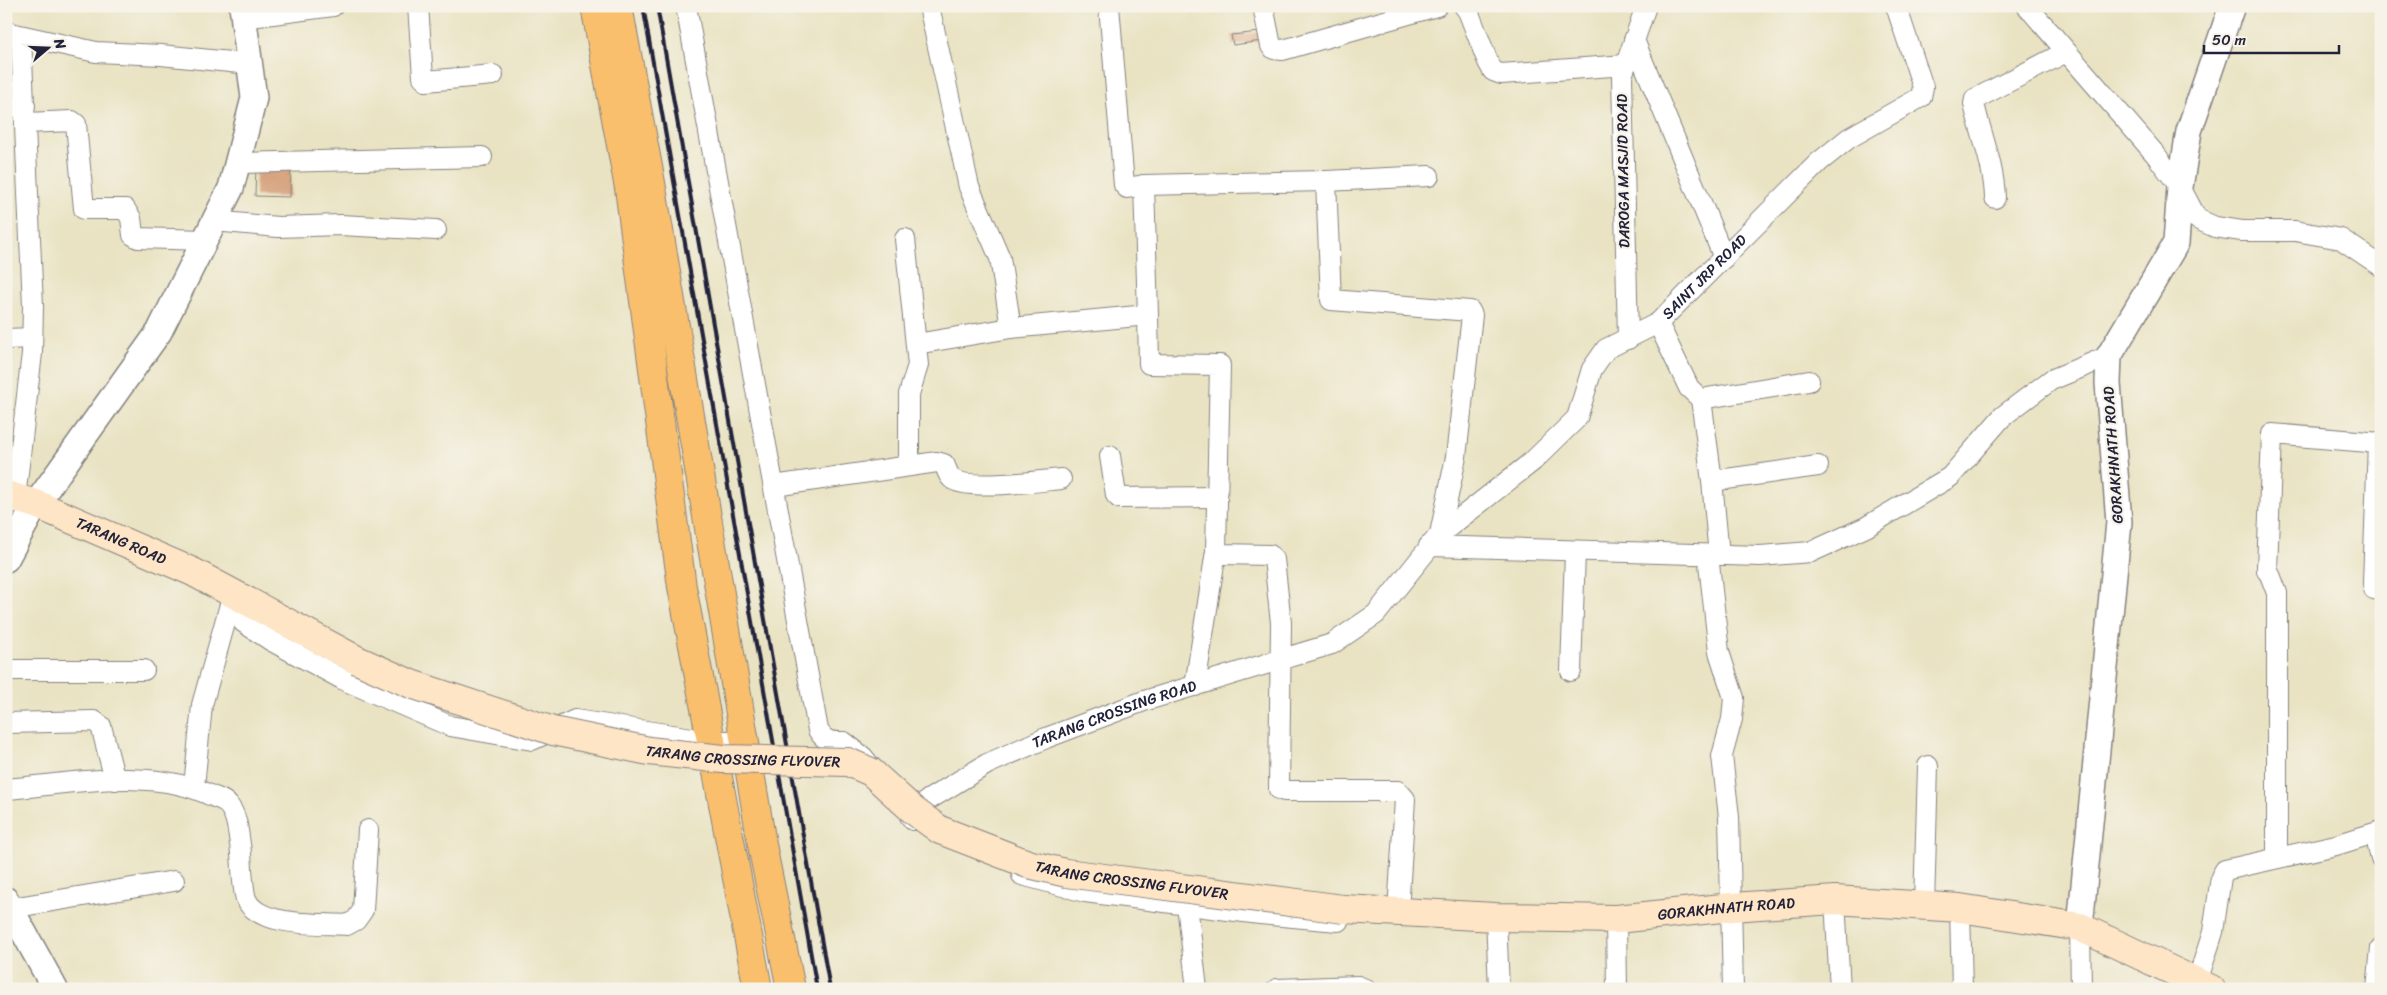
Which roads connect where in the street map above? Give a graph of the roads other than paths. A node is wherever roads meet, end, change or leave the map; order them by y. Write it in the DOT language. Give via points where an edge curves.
graph roads {
  1 [pos="334,6"];
  2 [pos="418,6"];
  3 [pos="595,6"];
  4 [pos="618,6"];
  5 [pos="686,6"];
  6 [pos="929,6"];
  7 [pos="1109,6"];
  8 [pos="1263,6"];
  9 [pos="1437,6"];
  10 [pos="1464,6"];
  11 [pos="1896,6"];
  12 [pos="2027,6"];
  13 [pos="2232,6"];
  14 [pos="1647,7"];
  15 [pos="242,12"];
  16 [pos="14,34"];
  17 [pos="1634,40"];
  18 [pos="2066,52"];
  19 [pos="250,64"];
  20 [pos="1626,65"];
  21 [pos="493,75"];
  22 [pos="19,112"];
  23 [pos="482,157"];
  24 [pos="237,163"];
  25 [pos="1428,176"];
  26 [pos="1326,180"];
  27 [pos="1144,185"];
  28 [pos="2180,187"];
  29 [pos="1995,198"];
  30 [pos="436,230"];
  31 [pos="210,231"];
  32 [pos="905,239"];
  33 [pos="1724,258"];
  34 [pos="2381,266"];
  35 [pos="1148,315"];
  36 [pos="1658,323"];
  37 [pos="1011,328"];
  38 [pos="32,338"];
  39 [pos="6,339"];
  40 [pos="1628,339"];
  41 [pos="916,344"];
  42 [pos="2109,356"];
  43 [pos="1809,381"];
  44 [pos="1701,399"];
  45 [pos="2379,443"];
  46 [pos="1110,456"];
  47 [pos="909,465"];
  48 [pos="1818,466"];
  49 [pos="1061,479"];
  50 [pos="1712,481"];
  51 [pos="774,486"];
  52 [pos="1216,497"];
  53 [pos="19,499"];
  54 [pos="1435,540"];
  55 [pos="1216,551"];
  56 [pos="1575,552"];
  57 [pos="1714,555"];
  58 [pos="6,560"];
  59 [pos="2381,590"];
  60 [pos="244,600"];
  61 [pos="1281,661"];
  62 [pos="6,670"];
  63 [pos="144,670"];
  64 [pos="1571,671"];
  65 [pos="1195,686"];
  66 [pos="6,724"];
  67 [pos="711,741"];
  68 [pos="744,741"];
  69 [pos="1928,766"];
  70 [pos="115,780"];
  71 [pos="194,787"];
  72 [pos="6,789"];
  73 [pos="913,820"];
  74 [pos="368,830"];
  75 [pos="2381,831"];
  76 [pos="2277,858"];
  77 [pos="2381,858"];
  78 [pos="174,881"];
  79 [pos="1835,900"];
  80 [pos="8,904"];
  81 [pos="1187,905"];
  82 [pos="1924,906"];
  83 [pos="1732,907"];
  84 [pos="1960,908"];
  85 [pos="1372,911"];
  86 [pos="1398,912"];
  87 [pos="1496,916"];
  88 [pos="1616,919"];
  89 [pos="2080,927"];
  90 [pos="2381,948"];
  91 [pos="2204,985"];
  92 [pos="55,989"];
  93 [pos="758,989"];
  94 [pos="791,989"];
  95 [pos="1196,989"];
  96 [pos="1277,989"];
  97 [pos="1365,989"];
  98 [pos="1499,989"];
  99 [pos="1617,989"];
  100 [pos="1733,989"];
  101 [pos="1840,989"];
  102 [pos="1962,989"];
  103 [pos="2081,989"];
  104 [pos="2377,989"];
  1 -- 15 [label="street"];
  2 -- 21 [label="street" via="426,81"];
  3 -- 67 [label="main road" via="629,188 682,587"];
  4 -- 68 [label="main road" via="651,183"];
  5 -- 51 [label="street"];
  6 -- 37 [label="street" via="969,187 1000,258"];
  7 -- 27 [label="street" via="1122,183 1127,188"];
  8 -- 9 [label="street" via="1272,46 1283,50"];
  10 -- 20 [label="street" via="1491,69 1500,74"];
  11 -- 33 [label="street, SAINT JRP ROAD" via="1923,87 1921,97 1848,138 1818,162"];
  12 -- 18 [label="street"];
  13 -- 28 [label="street, GORAKHNATH ROAD" via="2189,131"];
  14 -- 17 [label="street, DAROGA MASJID ROAD"];
  15 -- 19 [label="street"];
  16 -- 19 [label="street" via="96,52"];
  16 -- 22 [label="street"];
  17 -- 20 [label="street, DAROGA MASJID ROAD"];
  17 -- 33 [label="street"];
  18 -- 28 [label="street"];
  18 -- 29 [label="street" via="1975,99 1981,135 1992,166"];
  19 -- 24 [label="street" via="254,98"];
  20 -- 40 [label="street, DAROGA MASJID ROAD" via="1622,76 1622,123"];
  22 -- 31 [label="street" via="76,124 84,209 125,209 133,235 138,238"];
  22 -- 38 [label="street" via="32,246"];
  23 -- 24 [label="street"];
  24 -- 31 [label="street" via="231,188"];
  25 -- 26 [label="street"];
  26 -- 27 [label="street"];
  26 -- 54 [label="street" via="1330,300 1466,310 1472,315 1456,457"];
  27 -- 35 [label="street"];
  28 -- 34 [label="street" via="2197,219 2215,227 2294,231 2342,239"];
  28 -- 42 [label="street, GORAKHNATH ROAD" via="2176,243"];
  30 -- 31 [label="street" via="340,226"];
  31 -- 53 [label="street" via="159,332"];
  32 -- 41 [label="street"];
  33 -- 36 [label="street, SAINT JRP ROAD"];
  35 -- 37 [label="street"];
  35 -- 52 [label="street" via="1149,364 1220,365"];
  36 -- 40 [label="street, SAINT JRP ROAD"];
  36 -- 44 [label="street" via="1690,388"];
  37 -- 41 [label="street"];
  38 -- 39 [label="street"];
  38 -- 53 [label="street"];
  40 -- 54 [label="street, SAINT JRP ROAD" via="1606,349 1592,369 1578,418 1533,461"];
  41 -- 47 [label="street" via="918,365 909,394"];
  42 -- 57 [label="street" via="2051,380 2003,416 1950,477 1866,527 1811,552"];
  42 -- 89 [label="street, GORAKHNATH ROAD" via="2108,383 2119,522"];
  43 -- 44 [label="street"];
  44 -- 50 [label="street"];
  45 -- 59 [label="street" via="2373,583 2374,589"];
  45 -- 76 [label="street" via="2272,434 2267,569 2277,593"];
  46 -- 52 [label="street" via="1116,495 1120,498"];
  47 -- 49 [label="street" via="941,462 955,481 969,483 1007,484"];
  47 -- 51 [label="street"];
  48 -- 50 [label="street"];
  50 -- 57 [label="street"];
  51 -- 73 [label="street" via="818,730 823,738 844,742 863,757"];
  52 -- 55 [label="street"];
  53 -- 58 [label="street"];
  53 -- 60 [label="main road, TARANG ROAD" via="193,572"];
  54 -- 56 [label="street"];
  54 -- 61 [label="street, TARANG CROSSING ROAD" via="1376,614 1332,644"];
  55 -- 61 [label="street" via="1220,554 1273,556 1281,624"];
  55 -- 65 [label="street"];
  56 -- 57 [label="street"];
  56 -- 64 [label="street"];
  57 -- 83 [label="street" via="1720,652 1734,698 1722,756 1730,817"];
  60 -- 67 [label="street" via="244,622 270,640 344,680 450,726 532,740 575,720"];
  60 -- 71 [label="street" via="202,705"];
  60 -- 85 [label="main road, TARANG CROSSING FLYOVER, bridge" via="357,660 412,684 553,731 658,752 723,758 848,762 871,772 940,830 1028,864 1066,874"];
  61 -- 65 [label="street, TARANG CROSSING ROAD"];
  61 -- 86 [label="street" via="1279,789 1284,792 1398,791 1403,794"];
  62 -- 63 [label="street"];
  65 -- 73 [label="street, TARANG CROSSING ROAD" via="1108,714 987,764 928,800"];
  66 -- 70 [label="street" via="94,720 104,734"];
  67 -- 68 [label="street"];
  67 -- 93 [label="main road"];
  68 -- 94 [label="main road"];
  69 -- 82 [label="street"];
  70 -- 71 [label="street" via="180,783"];
  70 -- 72 [label="street"];
  71 -- 74 [label="street" via="228,803 238,828 246,900 255,910 276,920 346,925 356,920 363,910"];
  73 -- 81 [label="street" via="945,840 1029,878 1084,892"];
  75 -- 76 [label="street"];
  75 -- 77 [label="street" via="2375,835"];
  76 -- 91 [label="street" via="2222,873"];
  78 -- 80 [label="street"];
  79 -- 82 [label="main road, GORAKHNATH ROAD"];
  79 -- 83 [label="main road, GORAKHNATH ROAD"];
  79 -- 101 [label="street"];
  80 -- 92 [label="street"];
  81 -- 85 [label="street" via="1345,922"];
  81 -- 95 [label="street"];
  82 -- 84 [label="main road, GORAKHNATH ROAD"];
  83 -- 88 [label="main road, GORAKHNATH ROAD"];
  83 -- 100 [label="street"];
  84 -- 89 [label="main road, GORAKHNATH ROAD"];
  84 -- 102 [label="street"];
  85 -- 86 [label="main road, GORAKHNATH ROAD"];
  86 -- 87 [label="main road, GORAKHNATH ROAD"];
  87 -- 88 [label="main road, GORAKHNATH ROAD"];
  87 -- 98 [label="street"];
  88 -- 99 [label="street"];
  89 -- 91 [label="main road, GORAKHNATH ROAD"];
  89 -- 103 [label="street"];
  90 -- 104 [label="street"];
  96 -- 97 [label="street" via="1358,986"];
}
